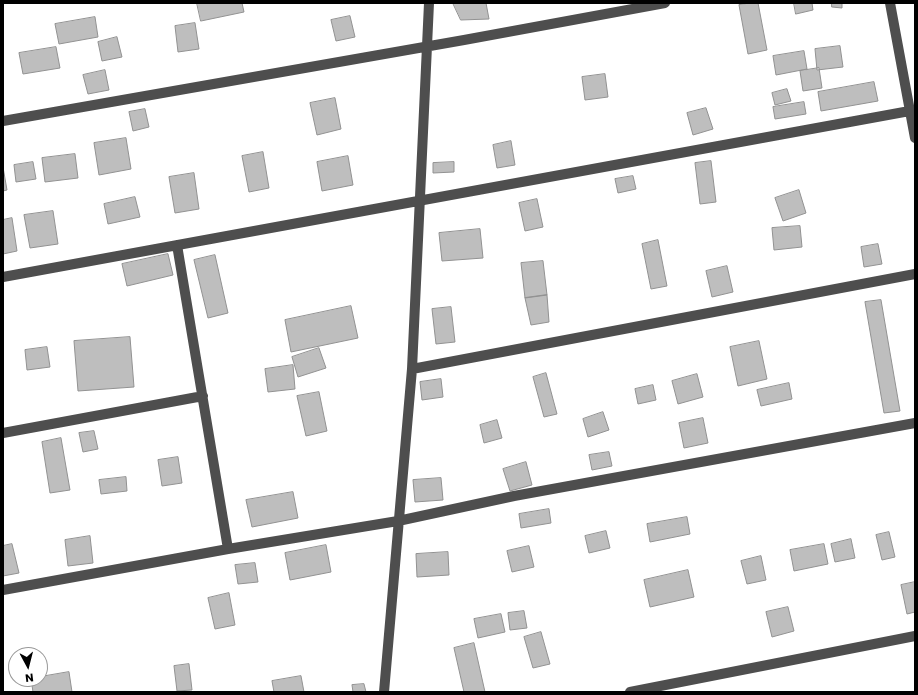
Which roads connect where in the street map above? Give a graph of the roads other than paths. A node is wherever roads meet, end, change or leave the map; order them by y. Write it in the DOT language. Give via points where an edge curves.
graph roads {
  1 [pos="429,3"];
  2 [pos="665,3"];
  3 [pos="890,3"];
  4 [pos="427,46"];
  5 [pos="912,110"];
  6 [pos="3,121"];
  7 [pos="915,138"];
  8 [pos="419,200"];
  9 [pos="177,245"];
  10 [pos="915,274"];
  11 [pos="3,277"];
  12 [pos="412,369"];
  13 [pos="203,396"];
  14 [pos="915,422"];
  15 [pos="3,433"];
  16 [pos="398,521"];
  17 [pos="228,548"];
  18 [pos="3,590"];
  19 [pos="915,636"];
  20 [pos="384,692"];
  21 [pos="630,692"];
  1 -- 4 [label="street"];
  2 -- 4 [label="street"];
  3 -- 5 [label="street"];
  4 -- 6 [label="street"];
  4 -- 8 [label="street"];
  5 -- 7 [label="street"];
  5 -- 8 [label="street"];
  8 -- 9 [label="street"];
  8 -- 12 [label="street"];
  9 -- 11 [label="street"];
  9 -- 13 [label="street"];
  10 -- 12 [label="street"];
  12 -- 16 [label="street"];
  13 -- 15 [label="street"];
  13 -- 17 [label="street"];
  14 -- 16 [label="street" via="514,496"];
  16 -- 17 [label="street"];
  16 -- 20 [label="street"];
  17 -- 18 [label="street"];
  19 -- 21 [label="street"];
}
